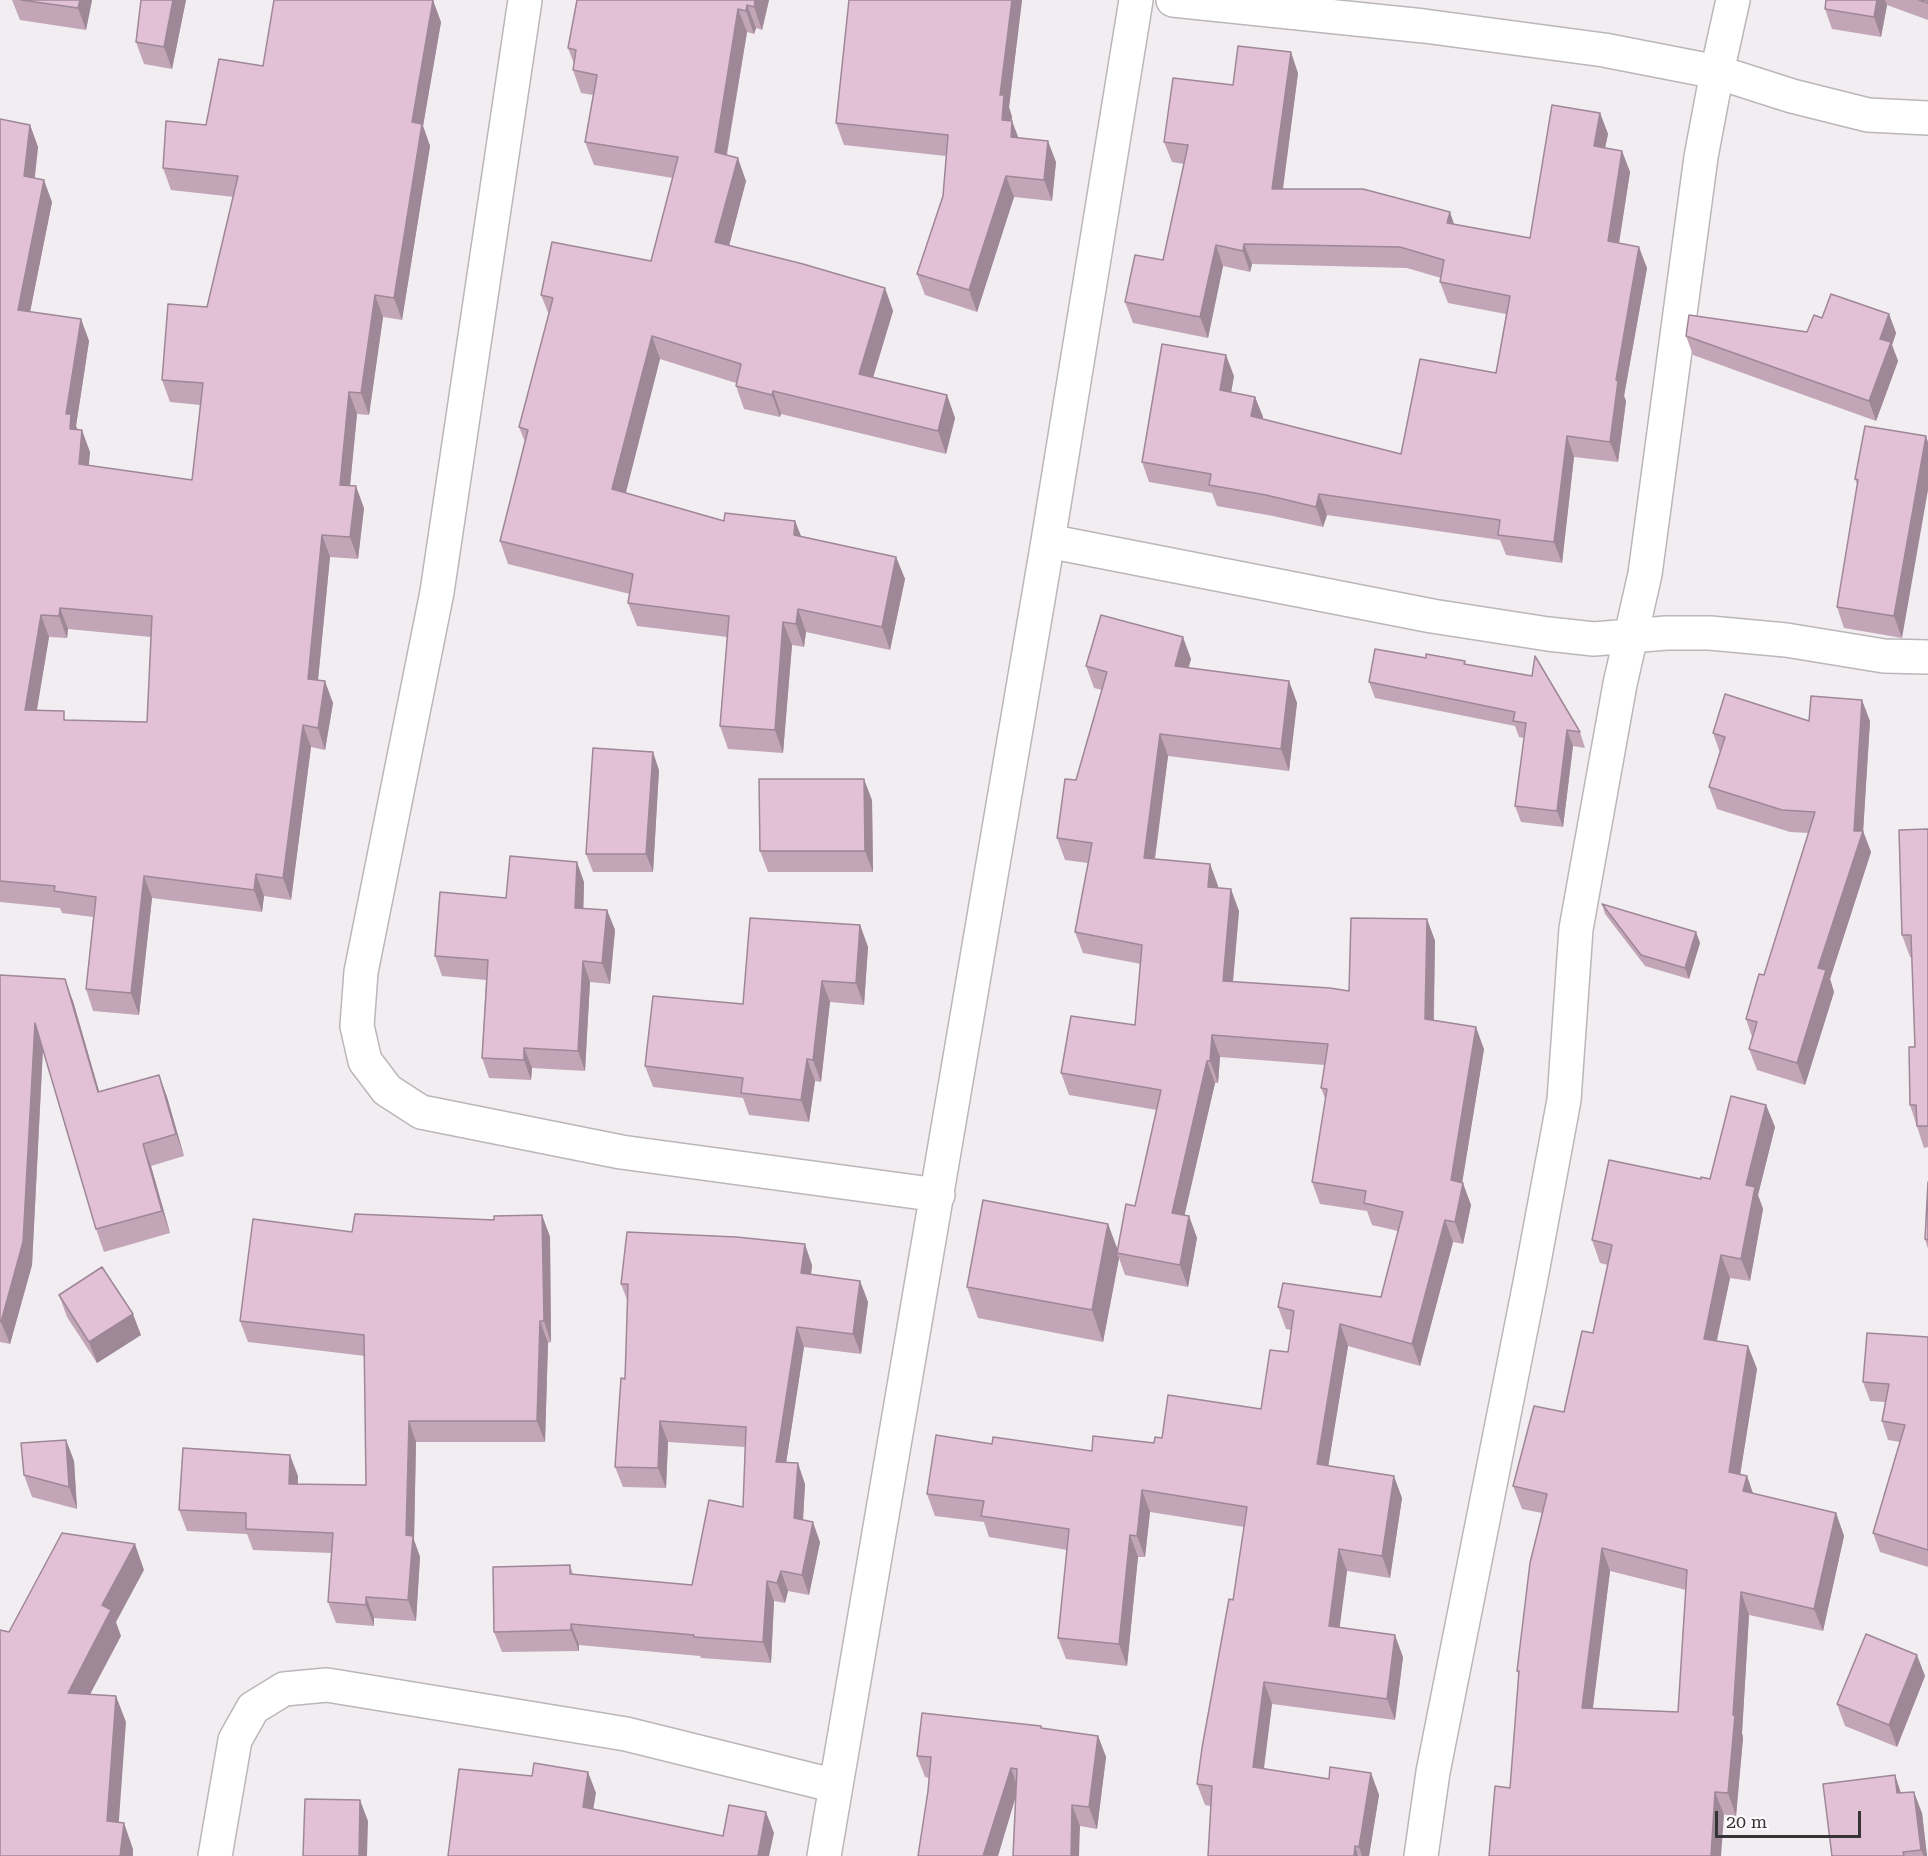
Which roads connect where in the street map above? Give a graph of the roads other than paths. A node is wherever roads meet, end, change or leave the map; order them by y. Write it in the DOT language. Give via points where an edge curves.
graph roads {
  1 [pos="525,0"];
  2 [pos="1136,0"];
  3 [pos="1173,0"];
  4 [pos="1733,0"];
  5 [pos="1717,72"];
  6 [pos="1928,118"];
  7 [pos="1048,541"];
  8 [pos="1630,636"];
  9 [pos="1928,657"];
  10 [pos="938,1195"];
  11 [pos="836,1786"];
  12 [pos="215,1856"];
  13 [pos="824,1856"];
  14 [pos="1421,1856"];
  1 -- 10 [label="street" via="437,592 361,972 357,1026 365,1061 387,1090 421,1112 621,1152"];
  2 -- 7 [label="street"];
  3 -- 5 [label="street" via="1424,26 1604,50"];
  4 -- 5 [label="street"];
  5 -- 6 [label="street" via="1868,115"];
  5 -- 8 [label="street" via="1701,157 1645,574"];
  7 -- 8 [label="street" via="1432,616 1594,639"];
  7 -- 10 [label="street"];
  8 -- 9 [label="street" via="1710,633 1786,640 1884,656"];
  8 -- 14 [label="street" via="1576,929 1564,1100 1433,1772"];
  10 -- 11 [label="street"];
  11 -- 12 [label="street" via="626,1734 327,1685 284,1689 253,1707 235,1740"];
  11 -- 13 [label="street"];
}
